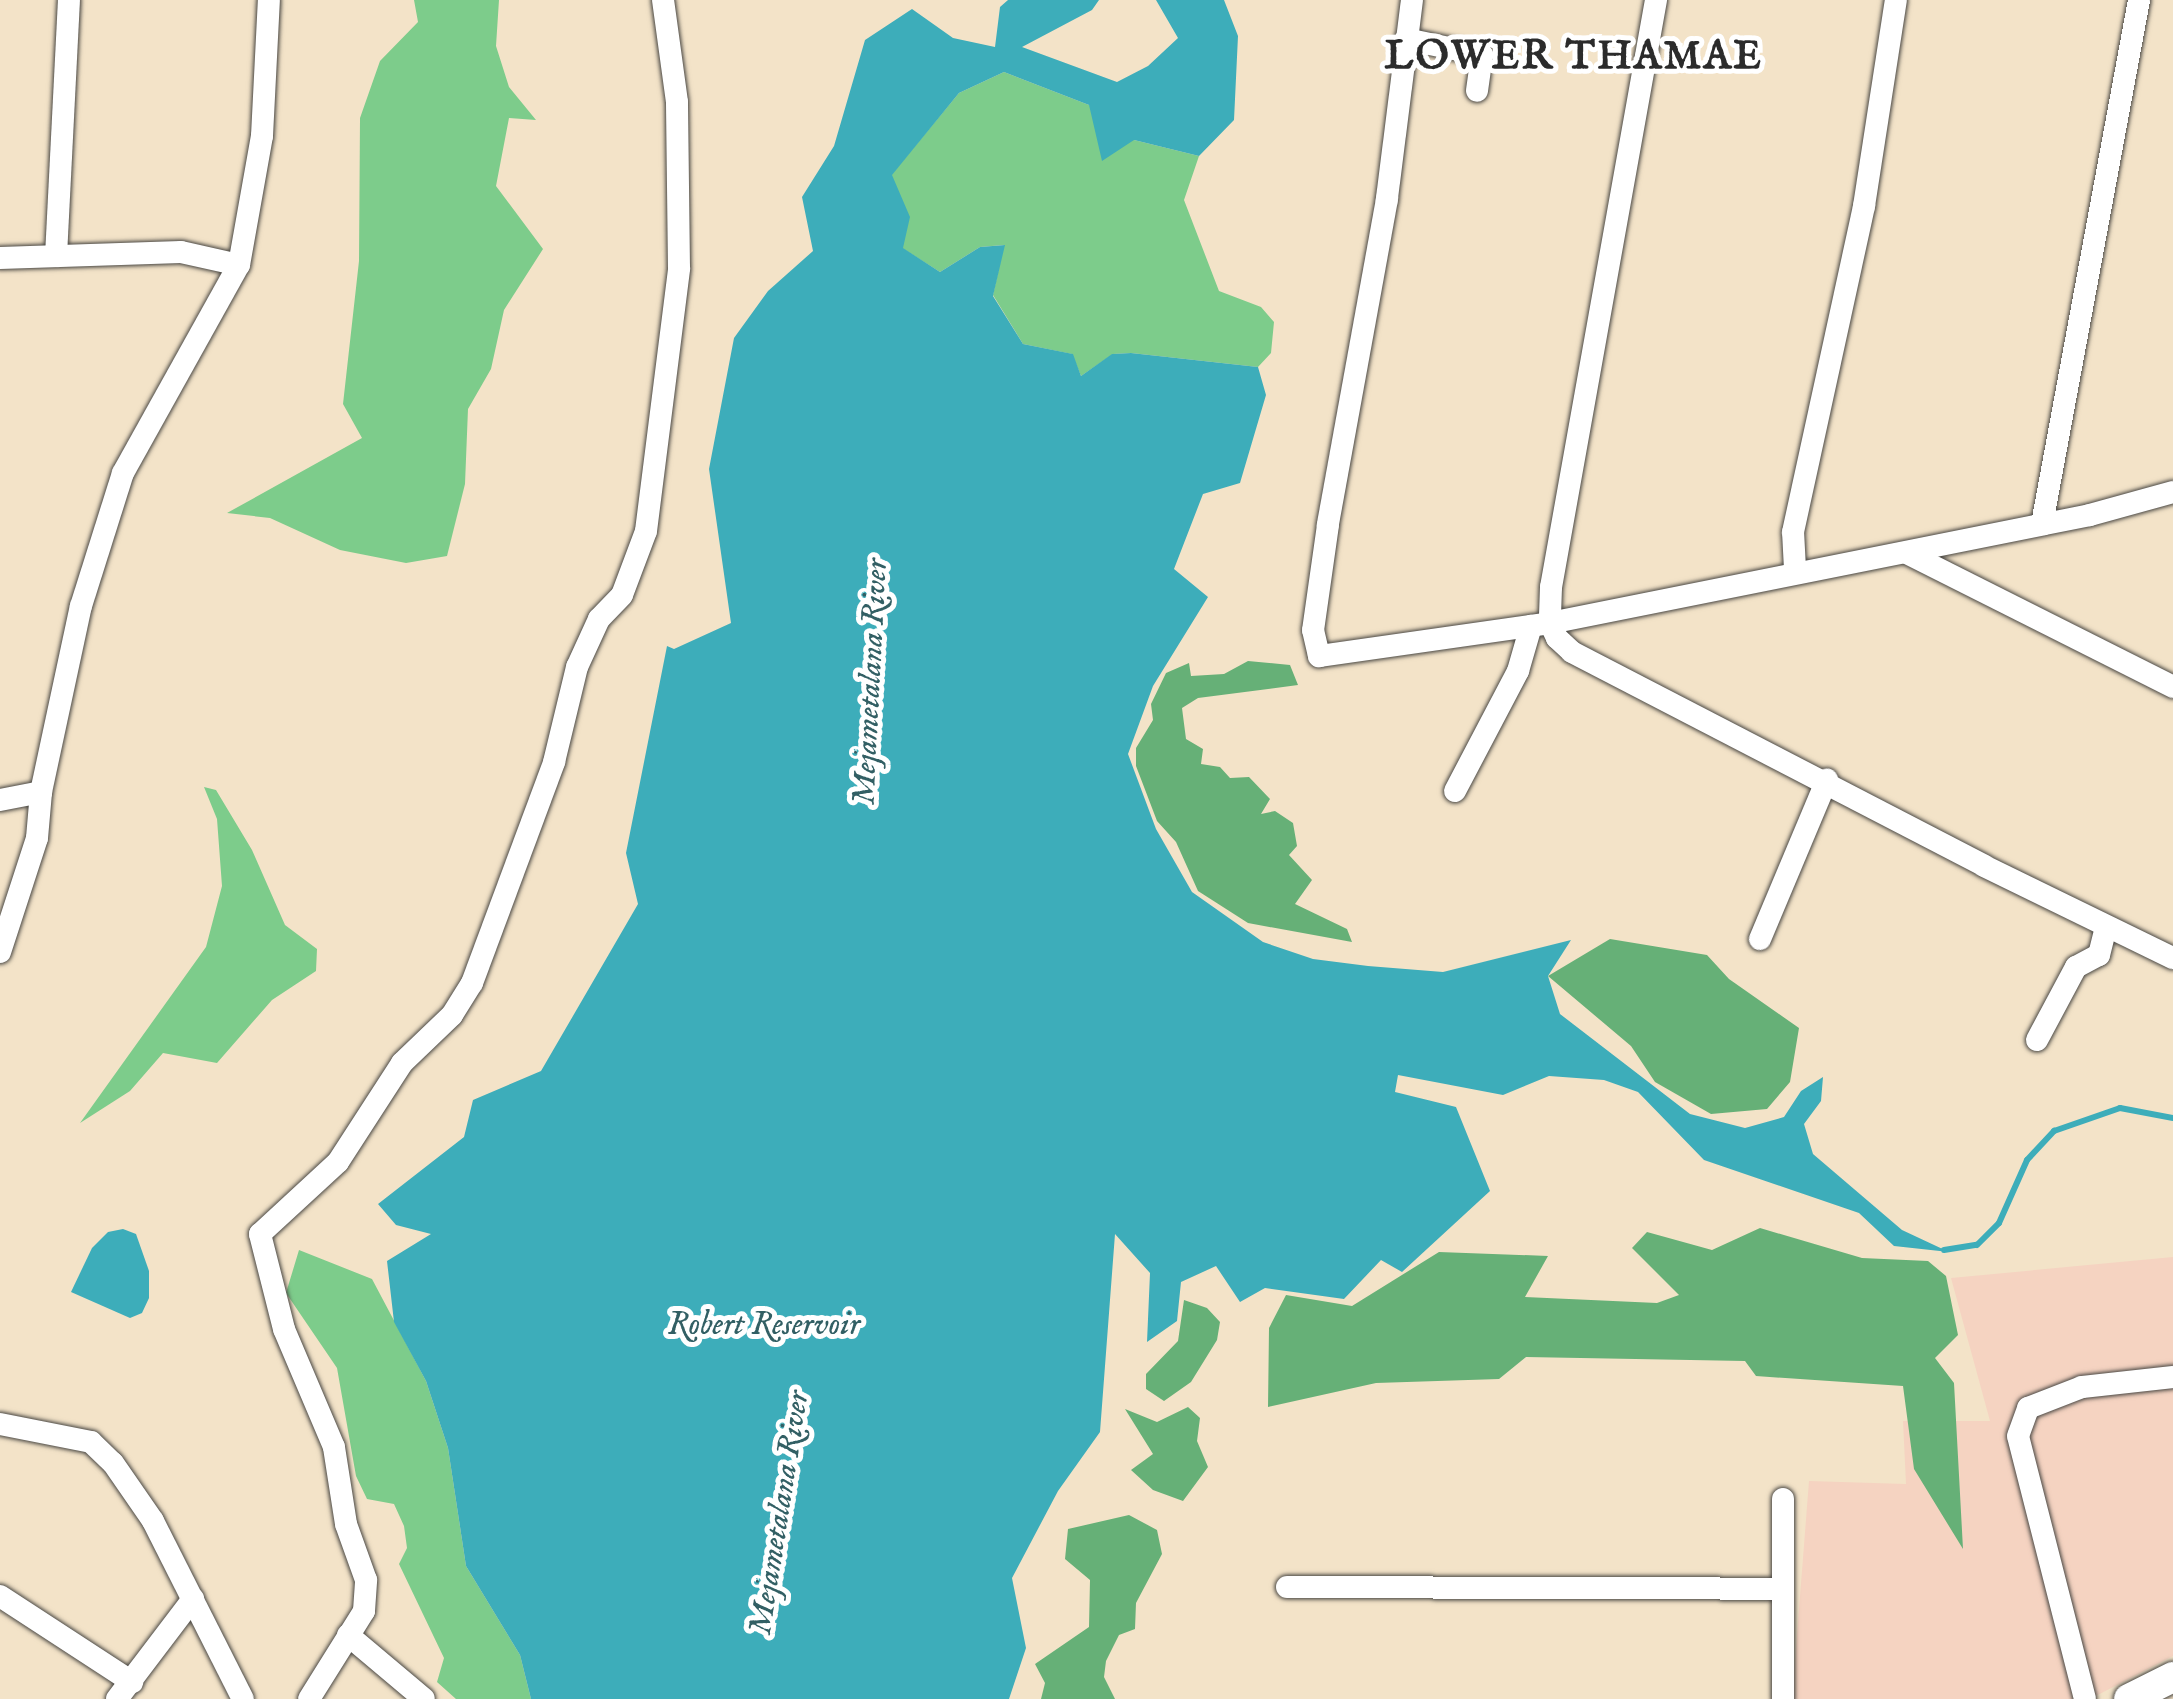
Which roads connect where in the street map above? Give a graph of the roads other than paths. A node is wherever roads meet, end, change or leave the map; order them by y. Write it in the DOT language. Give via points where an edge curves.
graph roads {
  1 [pos="69,0"];
  2 [pos="269,0"];
  3 [pos="663,0"];
  4 [pos="1412,0"];
  5 [pos="1656,0"];
  6 [pos="1896,0"];
  7 [pos="2139,0"];
  8 [pos="1406,39"];
  9 [pos="1477,91"];
  10 [pos="56,256"];
  11 [pos="0,258"];
  12 [pos="239,264"];
  13 [pos="2173,492"];
  14 [pos="2042,524"];
  15 [pos="1907,553"];
  16 [pos="1795,569"];
  17 [pos="1540,625"];
  18 [pos="2173,687"];
  19 [pos="1827,780"];
  20 [pos="40,792"];
  21 [pos="1455,792"];
  22 [pos="0,800"];
  23 [pos="2106,927"];
  24 [pos="1760,939"];
  25 [pos="0,952"];
  26 [pos="2173,958"];
  27 [pos="2037,1040"];
  28 [pos="2173,1377"];
  29 [pos="0,1424"];
  30 [pos="1784,1500"];
  31 [pos="1288,1587"];
  32 [pos="1780,1589"];
  33 [pos="0,1596"];
  34 [pos="193,1598"];
  35 [pos="348,1634"];
  36 [pos="2173,1677"];
  37 [pos="124,1690"];
  38 [pos="242,1699"];
  39 [pos="308,1699"];
  40 [pos="424,1699"];
  41 [pos="1782,1699"];
  42 [pos="2085,1699"];
  43 [pos="2129,1699"];
  1 -- 10 [label="street"];
  2 -- 12 [label="street" via="262,136"];
  3 -- 35 [label="street" via="676,102 679,268 646,531 622,595 598,618 577,666 554,762 472,983 452,1015 402,1063 338,1162 260,1234 284,1329 334,1447 346,1524 366,1580 364,1611"];
  4 -- 8 [label="street"];
  5 -- 17 [label="street"];
  6 -- 16 [label="street" via="1864,206 1793,532"];
  7 -- 14 [label="street"];
  8 -- 9 [label="street" via="1482,55"];
  8 -- 17 [label="street" via="1314,649 1328,658"];
  10 -- 11 [label="street"];
  10 -- 12 [label="street" via="180,252"];
  12 -- 20 [label="street" via="123,474 80,606"];
  13 -- 14 [label="street"];
  14 -- 15 [label="street"];
  15 -- 16 [label="street"];
  15 -- 18 [label="street"];
  16 -- 17 [label="street"];
  17 -- 19 [label="street" via="1572,652"];
  17 -- 21 [label="street"];
  19 -- 23 [label="street"];
  19 -- 24 [label="street"];
  20 -- 22 [label="street"];
  20 -- 25 [label="street" via="34,853"];
  23 -- 26 [label="street"];
  23 -- 27 [label="street" via="2099,955 2076,968"];
  28 -- 42 [label="street" via="2082,1387 2028,1408 2018,1436"];
  29 -- 34 [label="street" via="90,1442 153,1521"];
  30 -- 32 [label="street"];
  31 -- 32 [label="street"];
  32 -- 41 [label="street"];
  33 -- 37 [label="street"];
  34 -- 37 [label="street"];
  34 -- 38 [label="street"];
  35 -- 39 [label="street"];
  35 -- 40 [label="street"];
  36 -- 43 [label="main road"];
}
